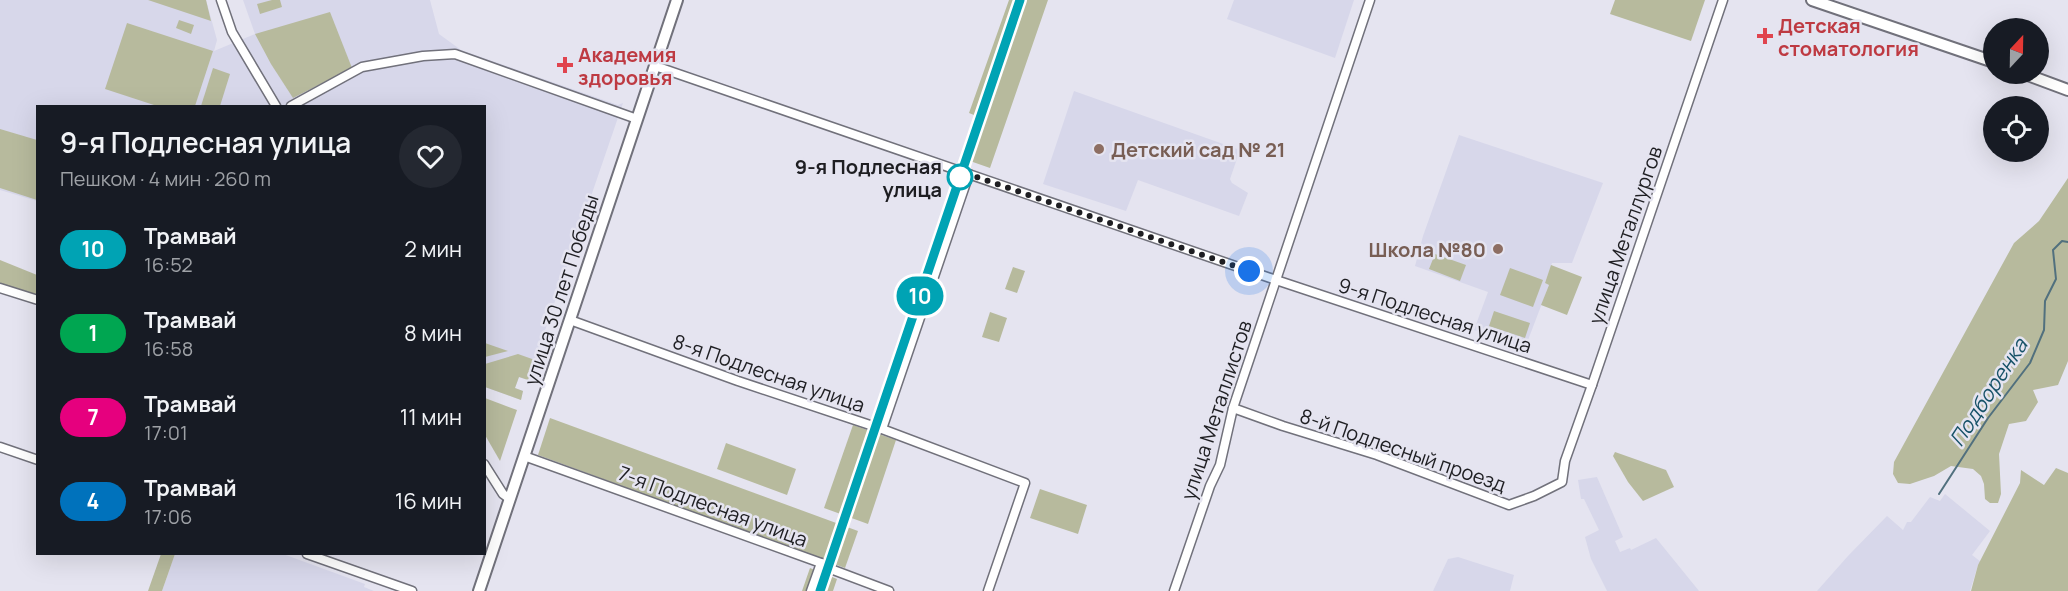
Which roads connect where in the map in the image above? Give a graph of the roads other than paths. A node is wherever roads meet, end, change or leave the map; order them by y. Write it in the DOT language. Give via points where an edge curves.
graph roads {
  1 [pos="221,0"];
  2 [pos="677,0"];
  3 [pos="1370,0"];
  4 [pos="1723,0"];
  5 [pos="1812,0"];
  6 [pos="1983,58"];
  7 [pos="655,66"];
  8 [pos="2049,83"];
  9 [pos="2068,90"];
  10 [pos="275,105"];
  11 [pos="293,105"];
  12 [pos="637,119"];
  13 [pos="969,174"];
  14 [pos="1276,280"];
  15 [pos="0,288"];
  16 [pos="36,299"];
  17 [pos="570,320"];
  18 [pos="1592,385"];
  19 [pos="1233,408"];
  20 [pos="882,429"];
  21 [pos="0,447"];
  22 [pos="524,456"];
  23 [pos="36,459"];
  24 [pos="486,467"];
  25 [pos="1562,482"];
  26 [pos="510,499"];
  27 [pos="310,555"];
  28 [pos="821,563"];
  29 [pos="412,591"];
  30 [pos="479,591"];
  31 [pos="811,591"];
  32 [pos="889,591"];
  33 [pos="988,591"];
  34 [pos="1174,591"];
  1 -- 10 [label="street" via="232,32"];
  2 -- 7 [label="main road, улица 30 лет Победы"];
  3 -- 14 [label="street, улица Металлистов"];
  4 -- 18 [label="street, улица Металлургов"];
  5 -- 6 [label="main road"];
  7 -- 12 [label="main road, улица 30 лет Победы"];
  7 -- 13 [label="street, 9-я Подлесная улица"];
  8 -- 9 [label="main road"];
  11 -- 12 [label="street" via="362,67 454,54"];
  12 -- 17 [label="main road, улица 30 лет Победы"];
  13 -- 14 [label="street, 9-я Подлесная улица"];
  13 -- 20 [label="street"];
  14 -- 18 [label="street, 9-я Подлесная улица"];
  14 -- 19 [label="street, улица Металлистов"];
  15 -- 16 [label="street"];
  17 -- 20 [label="street, 8-я Подлесная улица"];
  17 -- 22 [label="main road, улица 30 лет Победы"];
  18 -- 25 [label="street, улица Металлургов" via="1565,460"];
  19 -- 25 [label="street, 8-й Подлесный проезд" via="1377,455 1509,505"];
  19 -- 34 [label="street, улица Металлистов" via="1220,465"];
  20 -- 33 [label="street, 8-я Подлесная улица" via="1025,483"];
  21 -- 23 [label="street"];
  22 -- 26 [label="main road, улица 30 лет Победы"];
  22 -- 28 [label="street, 7-я Подлесная улица"];
  24 -- 26 [label="street"];
  26 -- 30 [label="main road, улица 30 лет Победы"];
  27 -- 29 [label="street"];
  28 -- 31 [label="street"];
  28 -- 32 [label="street, 7-я Подлесная улица"];
}
